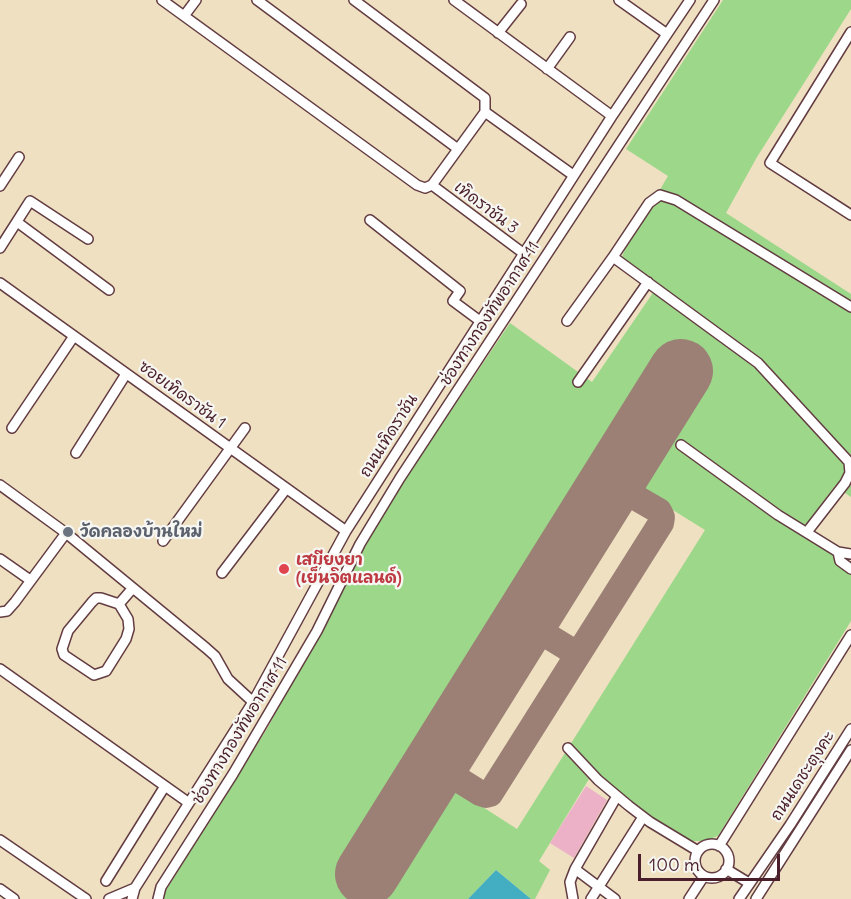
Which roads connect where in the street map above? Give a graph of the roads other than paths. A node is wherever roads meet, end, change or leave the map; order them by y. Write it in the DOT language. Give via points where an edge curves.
graph roads {
  1 [pos="162,0"];
  2 [pos="196,0"];
  3 [pos="257,0"];
  4 [pos="354,0"];
  5 [pos="454,0"];
  6 [pos="619,0"];
  7 [pos="690,0"];
  8 [pos="714,0"];
  9 [pos="521,4"];
  10 [pos="184,16"];
  11 [pos="851,32"];
  12 [pos="498,33"];
  13 [pos="666,34"];
  14 [pos="570,38"];
  15 [pos="848,43"];
  16 [pos="547,69"];
  17 [pos="485,111"];
  18 [pos="612,116"];
  19 [pos="458,149"];
  20 [pos="19,156"];
  21 [pos="573,176"];
  22 [pos="432,185"];
  23 [pos="0,186"];
  24 [pos="851,215"];
  25 [pos="370,220"];
  26 [pos="17,222"];
  27 [pos="88,239"];
  28 [pos="0,248"];
  29 [pos="523,254"];
  30 [pos="613,257"];
  31 [pos="648,282"];
  32 [pos="0,283"];
  33 [pos="109,290"];
  34 [pos="851,307"];
  35 [pos="480,321"];
  36 [pos="567,321"];
  37 [pos="74,336"];
  38 [pos="126,374"];
  39 [pos="578,382"];
  40 [pos="12,428"];
  41 [pos="245,428"];
  42 [pos="681,445"];
  43 [pos="230,449"];
  44 [pos="76,453"];
  45 [pos="0,485"];
  46 [pos="286,489"];
  47 [pos="346,531"];
  48 [pos="807,532"];
  49 [pos="66,533"];
  50 [pos="163,541"];
  51 [pos="838,552"];
  52 [pos="851,554"];
  53 [pos="0,559"];
  54 [pos="851,569"];
  55 [pos="222,573"];
  56 [pos="30,580"];
  57 [pos="132,589"];
  58 [pos="119,604"];
  59 [pos="0,612"];
  60 [pos="851,634"];
  61 [pos="0,669"];
  62 [pos="253,702"];
  63 [pos="851,729"];
  64 [pos="568,748"];
  65 [pos="851,750"];
  66 [pos="165,786"];
  67 [pos="617,796"];
  68 [pos="189,803"];
  69 [pos="643,817"];
  70 [pos="0,840"];
  71 [pos="719,846"];
  72 [pos="699,850"];
  73 [pos="575,869"];
  74 [pos="726,869"];
  75 [pos="704,876"];
  76 [pos="106,881"];
  77 [pos="749,884"];
  78 [pos="135,888"];
  79 [pos="599,888"];
  80 [pos="0,889"];
  81 [pos="14,899"];
  82 [pos="86,899"];
  83 [pos="109,899"];
  84 [pos="132,899"];
  85 [pos="158,899"];
  86 [pos="573,899"];
  87 [pos="591,899"];
  88 [pos="615,899"];
  89 [pos="689,899"];
  90 [pos="739,899"];
  91 [pos="756,899"];
  1 -- 10 [label="street, เทิดราชัน 3"];
  2 -- 10 [label="street"];
  3 -- 19 [label="street"];
  4 -- 17 [label="street" via="485,98"];
  5 -- 12 [label="street"];
  6 -- 13 [label="street"];
  7 -- 13 [label="street, ถนนเทิดราชัน"];
  8 -- 85 [label="street, ช่องทางกองทัพอากาศ 11" via="400,478 360,544 317,631 161,887"];
  9 -- 12 [label="street"];
  10 -- 22 [label="street, เทิดราชัน 3" via="417,185"];
  11 -- 15 [label="street"];
  12 -- 16 [label="street"];
  13 -- 18 [label="street, ถนนเทิดราชัน"];
  14 -- 16 [label="street"];
  15 -- 24 [label="street" via="770,163"];
  16 -- 18 [label="street"];
  17 -- 19 [label="street"];
  17 -- 21 [label="street"];
  18 -- 21 [label="street, ถนนเทิดราชัน"];
  19 -- 22 [label="street"];
  20 -- 23 [label="street"];
  21 -- 29 [label="street, ถนนเทิดราชัน"];
  22 -- 29 [label="street, เทิดราชัน 3"];
  25 -- 35 [label="street" via="460,291 453,302"];
  26 -- 27 [label="street" via="30,201"];
  26 -- 28 [label="street"];
  26 -- 33 [label="street"];
  29 -- 35 [label="street, ถนนเทิดราชัน"];
  30 -- 31 [label="street"];
  30 -- 34 [label="street" via="649,203 660,195 676,200"];
  30 -- 36 [label="street"];
  31 -- 39 [label="street"];
  31 -- 48 [label="street" via="758,363 849,462 845,483"];
  32 -- 37 [label="street, ซอยเทิดราชัน 1"];
  35 -- 47 [label="street, ถนนเทิดราชัน"];
  37 -- 38 [label="street, ซอยเทิดราชัน 1"];
  37 -- 40 [label="street"];
  38 -- 43 [label="street, ซอยเทิดราชัน 1"];
  38 -- 44 [label="street"];
  41 -- 43 [label="street"];
  42 -- 48 [label="street"];
  43 -- 46 [label="street, ซอยเทิดราชัน 1"];
  43 -- 50 [label="street"];
  45 -- 49 [label="street"];
  46 -- 47 [label="street, ซอยเทิดราชัน 1"];
  46 -- 55 [label="street"];
  47 -- 62 [label="street, ถนนเทิดราชัน"];
  48 -- 51 [label="street"];
  49 -- 56 [label="street"];
  49 -- 57 [label="street"];
  51 -- 52 [label="street"];
  51 -- 54 [label="street" via="840,561"];
  53 -- 56 [label="street"];
  56 -- 59 [label="street" via="15,602"];
  57 -- 58 [label="street"];
  57 -- 62 [label="street" via="215,656 228,679"];
  58 -- 58 [label="street" via="129,619 129,629 106,671 94,675 64,656 62,649 68,631 96,598"];
  60 -- 71 [label="street"];
  61 -- 66 [label="street"];
  62 -- 68 [label="street, ถนนเทิดราชัน"];
  63 -- 77 [label="street, ถนนเดชะตุงคะ"];
  64 -- 67 [label="street"];
  65 -- 91 [label="street, ถนนเดชะตุงคะ"];
  66 -- 68 [label="street"];
  66 -- 76 [label="street"];
  67 -- 69 [label="street"];
  67 -- 73 [label="street"];
  68 -- 78 [label="street, ถนนเทิดราชัน"];
  69 -- 72 [label="street"];
  69 -- 79 [label="street"];
  70 -- 82 [label="street"];
  71 -- 72 [label="street" via="706,845"];
  71 -- 74 [label="street" via="727,853"];
  72 -- 75 [label="street" via="696,867"];
  73 -- 79 [label="street"];
  73 -- 86 [label="street" via="570,882"];
  74 -- 75 [label="street" via="719,876"];
  74 -- 77 [label="street"];
  75 -- 89 [label="street"];
  77 -- 90 [label="street, ถนนเดชะตุงคะ"];
  78 -- 83 [label="street"];
  78 -- 84 [label="street, ถนนเทิดราชัน"];
  79 -- 87 [label="street"];
  79 -- 88 [label="street"];
  80 -- 81 [label="street"];
}
